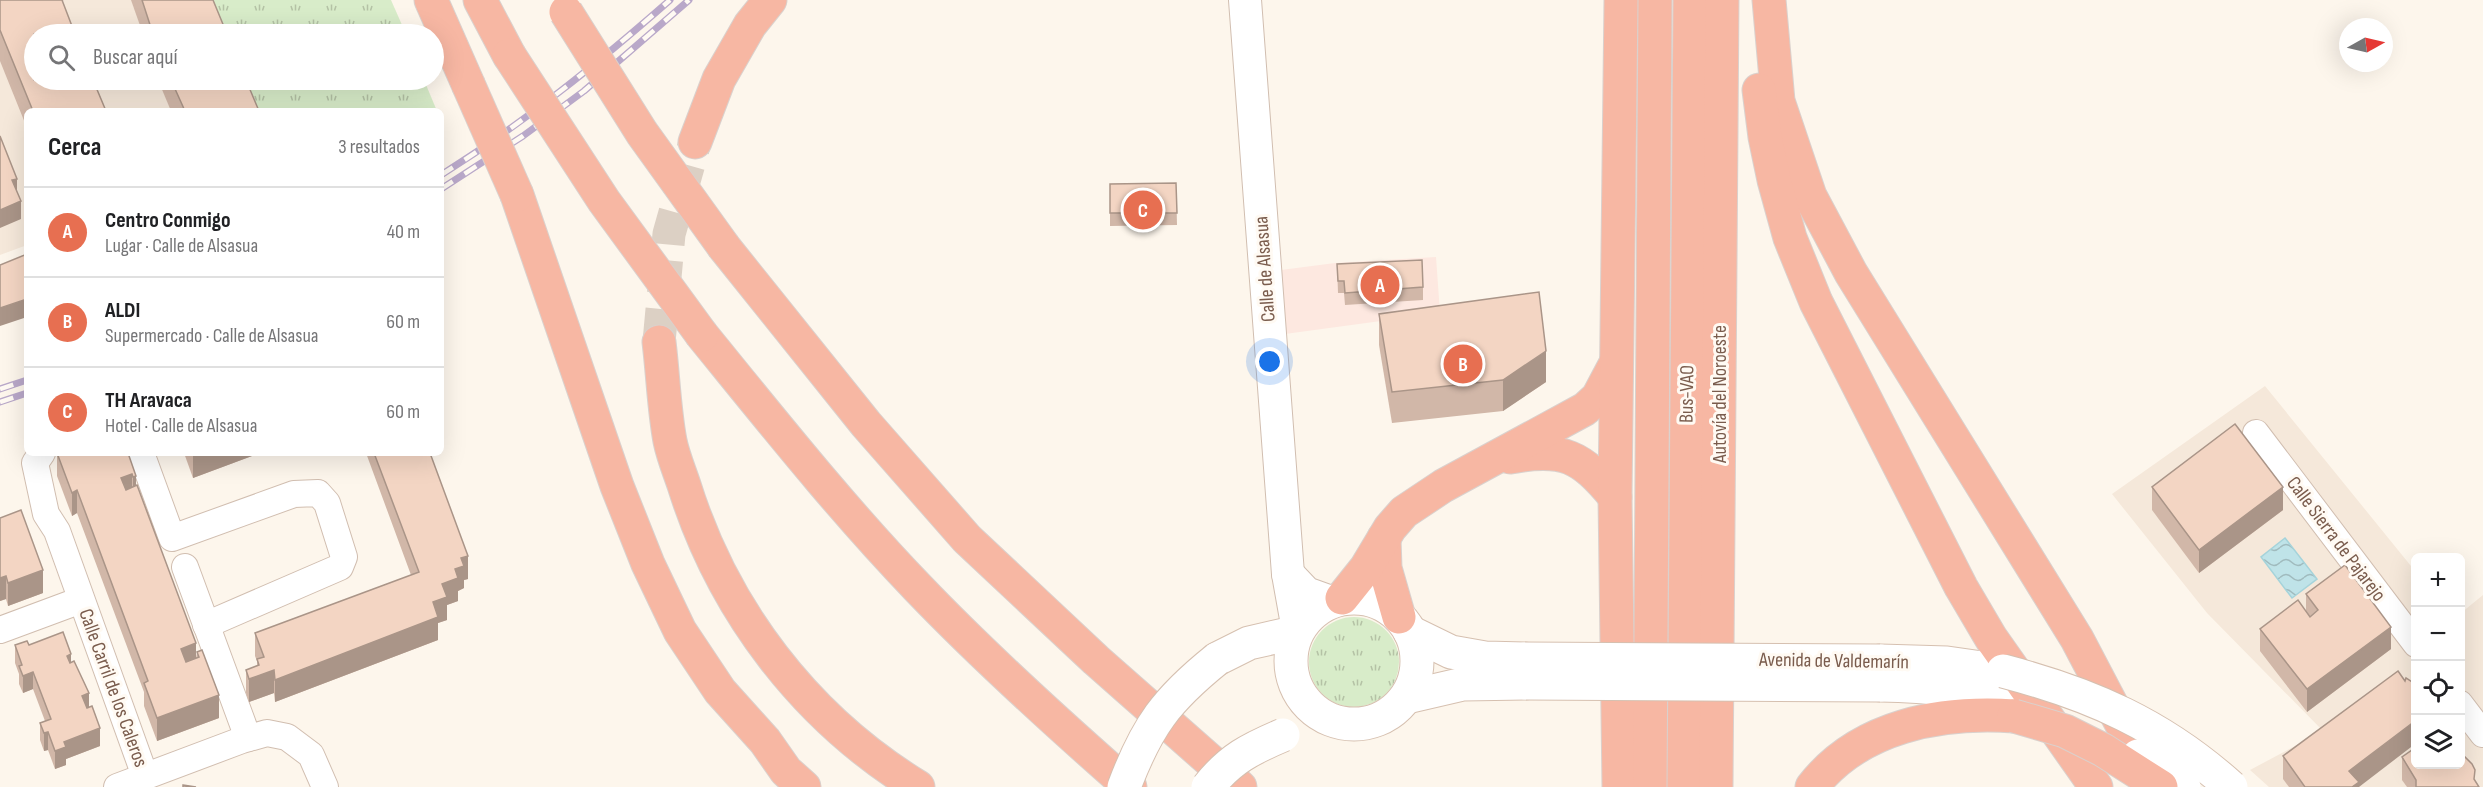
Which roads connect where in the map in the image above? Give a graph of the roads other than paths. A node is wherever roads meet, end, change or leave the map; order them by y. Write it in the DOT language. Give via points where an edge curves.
graph roads {
  1 [pos="431,0"];
  2 [pos="480,0"];
  3 [pos="770,0"];
  4 [pos="1245,0"];
  5 [pos="1621,0"];
  6 [pos="1655,0"];
  7 [pos="1690,0"];
  8 [pos="1722,0"];
  9 [pos="1753,0"];
  10 [pos="1769,0"];
  11 [pos="563,6"];
  12 [pos="442,24"];
  13 [pos="444,30"];
  14 [pos="695,142"];
  15 [pos="659,342"];
  16 [pos="1617,362"];
  17 [pos="2256,433"];
  18 [pos="40,456"];
  19 [pos="142,456"];
  20 [pos="1494,460"];
  21 [pos="1615,497"];
  22 [pos="1384,538"];
  23 [pos="185,567"];
  24 [pos="1288,574"];
  25 [pos="81,600"];
  26 [pos="1337,600"];
  27 [pos="1405,624"];
  28 [pos="206,625"];
  29 [pos="0,630"];
  30 [pos="1298,631"];
  31 [pos="2411,640"];
  32 [pos="1525,671"];
  33 [pos="2009,695"];
  34 [pos="1407,697"];
  35 [pos="2465,711"];
  36 [pos="1335,721"];
  37 [pos="2483,734"];
  38 [pos="248,738"];
  39 [pos="765,741"];
  40 [pos="145,776"];
  41 [pos="117,787"];
  42 [pos="325,787"];
  43 [pos="804,787"];
  44 [pos="829,787"];
  45 [pos="918,787"];
  46 [pos="1124,787"];
  47 [pos="1130,787"];
  48 [pos="1208,787"];
  49 [pos="1240,787"];
  50 [pos="1619,787"];
  51 [pos="1650,787"];
  52 [pos="1684,787"];
  53 [pos="1716,787"];
  54 [pos="1812,787"];
  55 [pos="2096,787"];
  56 [pos="2154,787"];
  57 [pos="2161,787"];
  58 [pos="2184,787"];
  59 [pos="2231,787"];
  1 -- 12 [label="highway, bridge"];
  2 -- 47 [label="highway, bridge" via="509,55 604,201 702,335 820,480 918,588 1045,712"];
  3 -- 14 [label="highway" via="750,25 719,79"];
  4 -- 24 [label="street, Calle de Alsasua"];
  5 -- 16 [label="highway"];
  6 -- 51 [label="highway"];
  7 -- 52 [label="highway, Bus-VAO"];
  8 -- 53 [label="highway, Autovía del Noroeste"];
  9 -- 55 [label="highway" via="1765,137 1790,237 1816,302 1961,588 1990,638"];
  10 -- 56 [label="highway" via="1778,101 1810,196 1851,273 2077,639"];
  11 -- 49 [label="highway, bridge" via="642,133 724,247 866,424 967,539"];
  13 -- 39 [label="highway, bridge" via="518,195 617,486 648,564 680,631 720,691"];
  15 -- 45 [label="highway" via="670,442 692,511 723,583 766,650 820,712 885,767"];
  16 -- 20 [label="highway" via="1598,397 1585,409"];
  16 -- 21 [label="highway"];
  17 -- 31 [label="street, Calle Sierra de Pajarejo"];
  18 -- 25 [label="street, Calle Carril de los Caleros" via="35,463 46,514 57,531"];
  19 -- 28 [label="street" via="172,538 294,494 318,493 327,503 344,557 340,567"];
  20 -- 21 [label="highway" via="1560,454 1596,473"];
  20 -- 22 [label="highway" via="1423,499 1396,520"];
  21 -- 50 [label="highway"];
  22 -- 26 [label="highway" via="1366,568"];
  22 -- 27 [label="highway" via="1385,568"];
  23 -- 28 [label="street"];
  24 -- 26 [label="street" via="1306,593"];
  24 -- 30 [label="street, Calle de Alsasua"];
  25 -- 29 [label="street, Calle Carril de los Caleros"];
  25 -- 40 [label="street, Calle Carril de los Caleros"];
  26 -- 27 [label="main road" via="1355,597 1379,603"];
  26 -- 30 [label="main road" via="1318,608"];
  27 -- 32 [label="main road, Avenida de Valdemarín" via="1451,652"];
  27 -- 34 [label="main road" via="1416,648 1417,665"];
  28 -- 38 [label="street"];
  30 -- 36 [label="main road" via="1291,651 1295,684 1315,711"];
  30 -- 46 [label="main road, bridge" via="1249,643 1216,658 1186,684 1167,704 1136,754"];
  32 -- 33 [label="main road, Avenida de Valdemarín, bridge" via="1880,673 1934,686"];
  32 -- 34 [label="main road, Avenida de Valdemarín"];
  33 -- 54 [label="highway" via="1978,714 1942,717 1886,733 1855,747"];
  33 -- 57 [label="highway, bridge"];
  33 -- 58 [label="main road, Avenida de Valdemarín, bridge" via="2068,717"];
  33 -- 59 [label="main road, Avenida de Valdemarín, bridge" via="2056,685 2093,699 2169,739 2205,763"];
  34 -- 36 [label="main road" via="1375,721"];
  35 -- 37 [label="street"];
  36 -- 48 [label="main road, bridge" via="1252,748 1233,760"];
  38 -- 40 [label="street, Calle Carril de los Caleros"];
  38 -- 42 [label="street, Calle Carril de los Caleros" via="267,733 287,736 311,755"];
  39 -- 43 [label="highway" via="786,771"];
  39 -- 44 [label="highway"];
  40 -- 41 [label="street, Calle Carril de los Caleros"];
}
